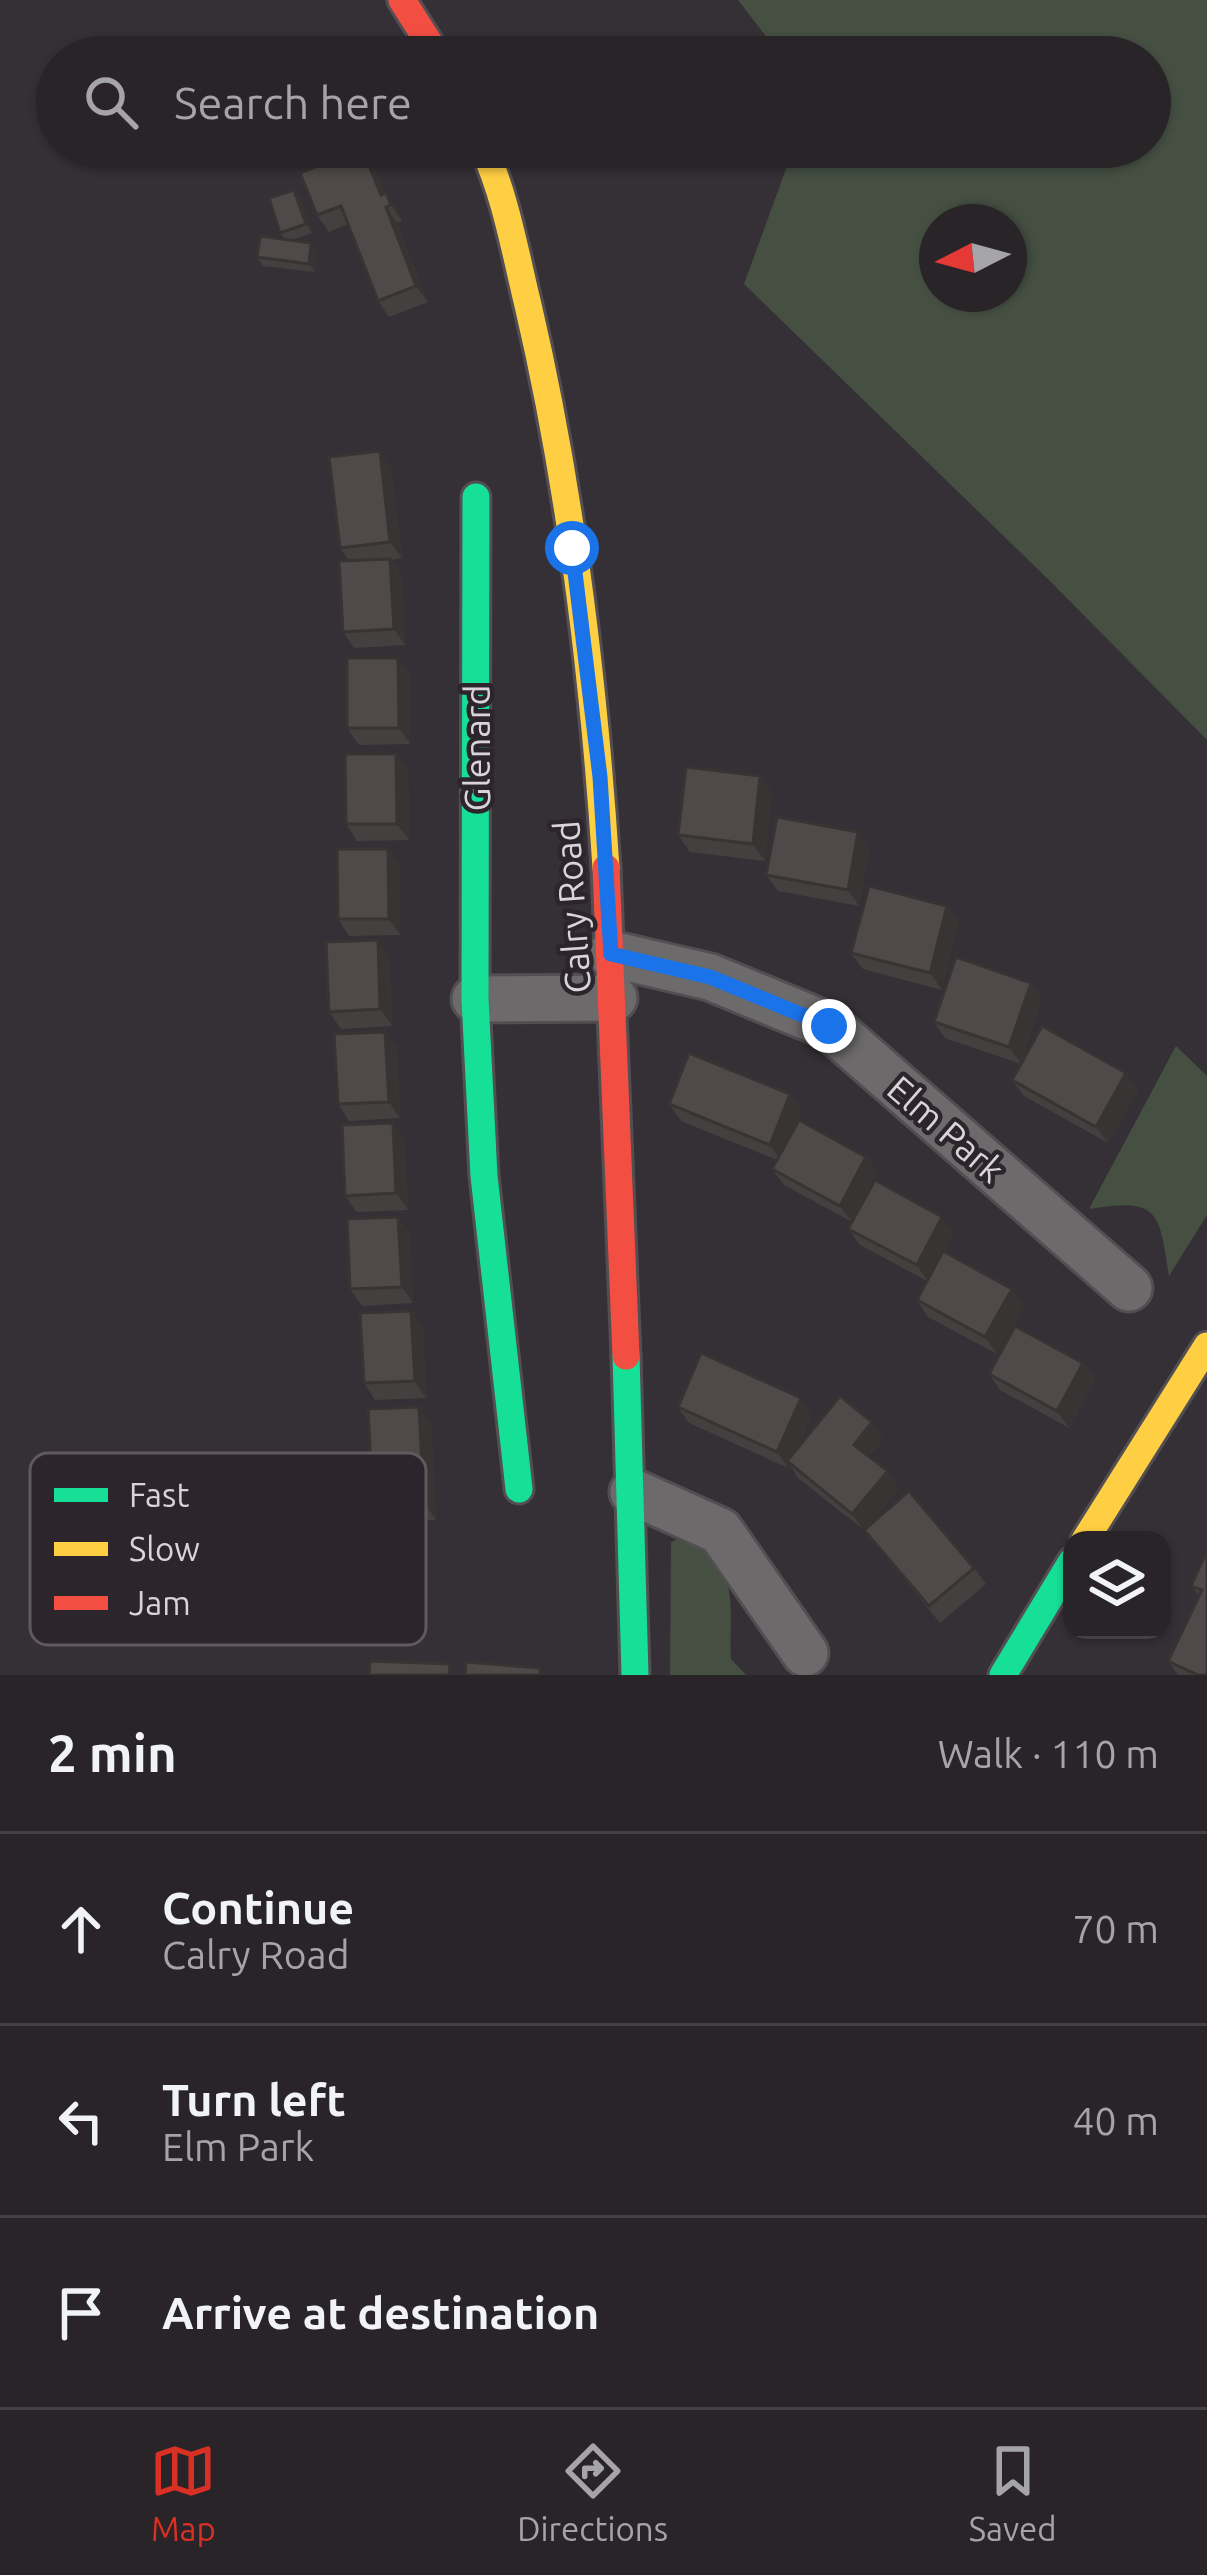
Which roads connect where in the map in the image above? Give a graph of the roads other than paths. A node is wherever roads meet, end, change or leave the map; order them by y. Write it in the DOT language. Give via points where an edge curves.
graph roads {
  1 [pos="402,0"];
  2 [pos="425,36"];
  3 [pos="493,168"];
  4 [pos="476,497"];
  5 [pos="613,976"];
  6 [pos="476,999"];
  7 [pos="1129,1288"];
  8 [pos="1207,1346"];
  9 [pos="519,1489"];
  10 [pos="633,1492"];
  11 [pos="1091,1531"];
  12 [pos="1063,1576"];
  13 [pos="805,1653"];
  14 [pos="634,1675"];
  15 [pos="1003,1675"];
  1 -- 2 [label="main road"];
  3 -- 5 [label="main road, Calry Road" via="543,371 572,548 600,777"];
  4 -- 6 [label="main road, Glenard"];
  5 -- 6 [label="street"];
  5 -- 7 [label="street, Elm Park" via="710,977 829,1026"];
  5 -- 10 [label="main road, Calry Road"];
  6 -- 9 [label="main road, Glenard" via="484,1176"];
  8 -- 11 [label="main road"];
  10 -- 13 [label="street" via="720,1531"];
  10 -- 14 [label="main road, Calry Road"];
  12 -- 15 [label="main road"];
}
